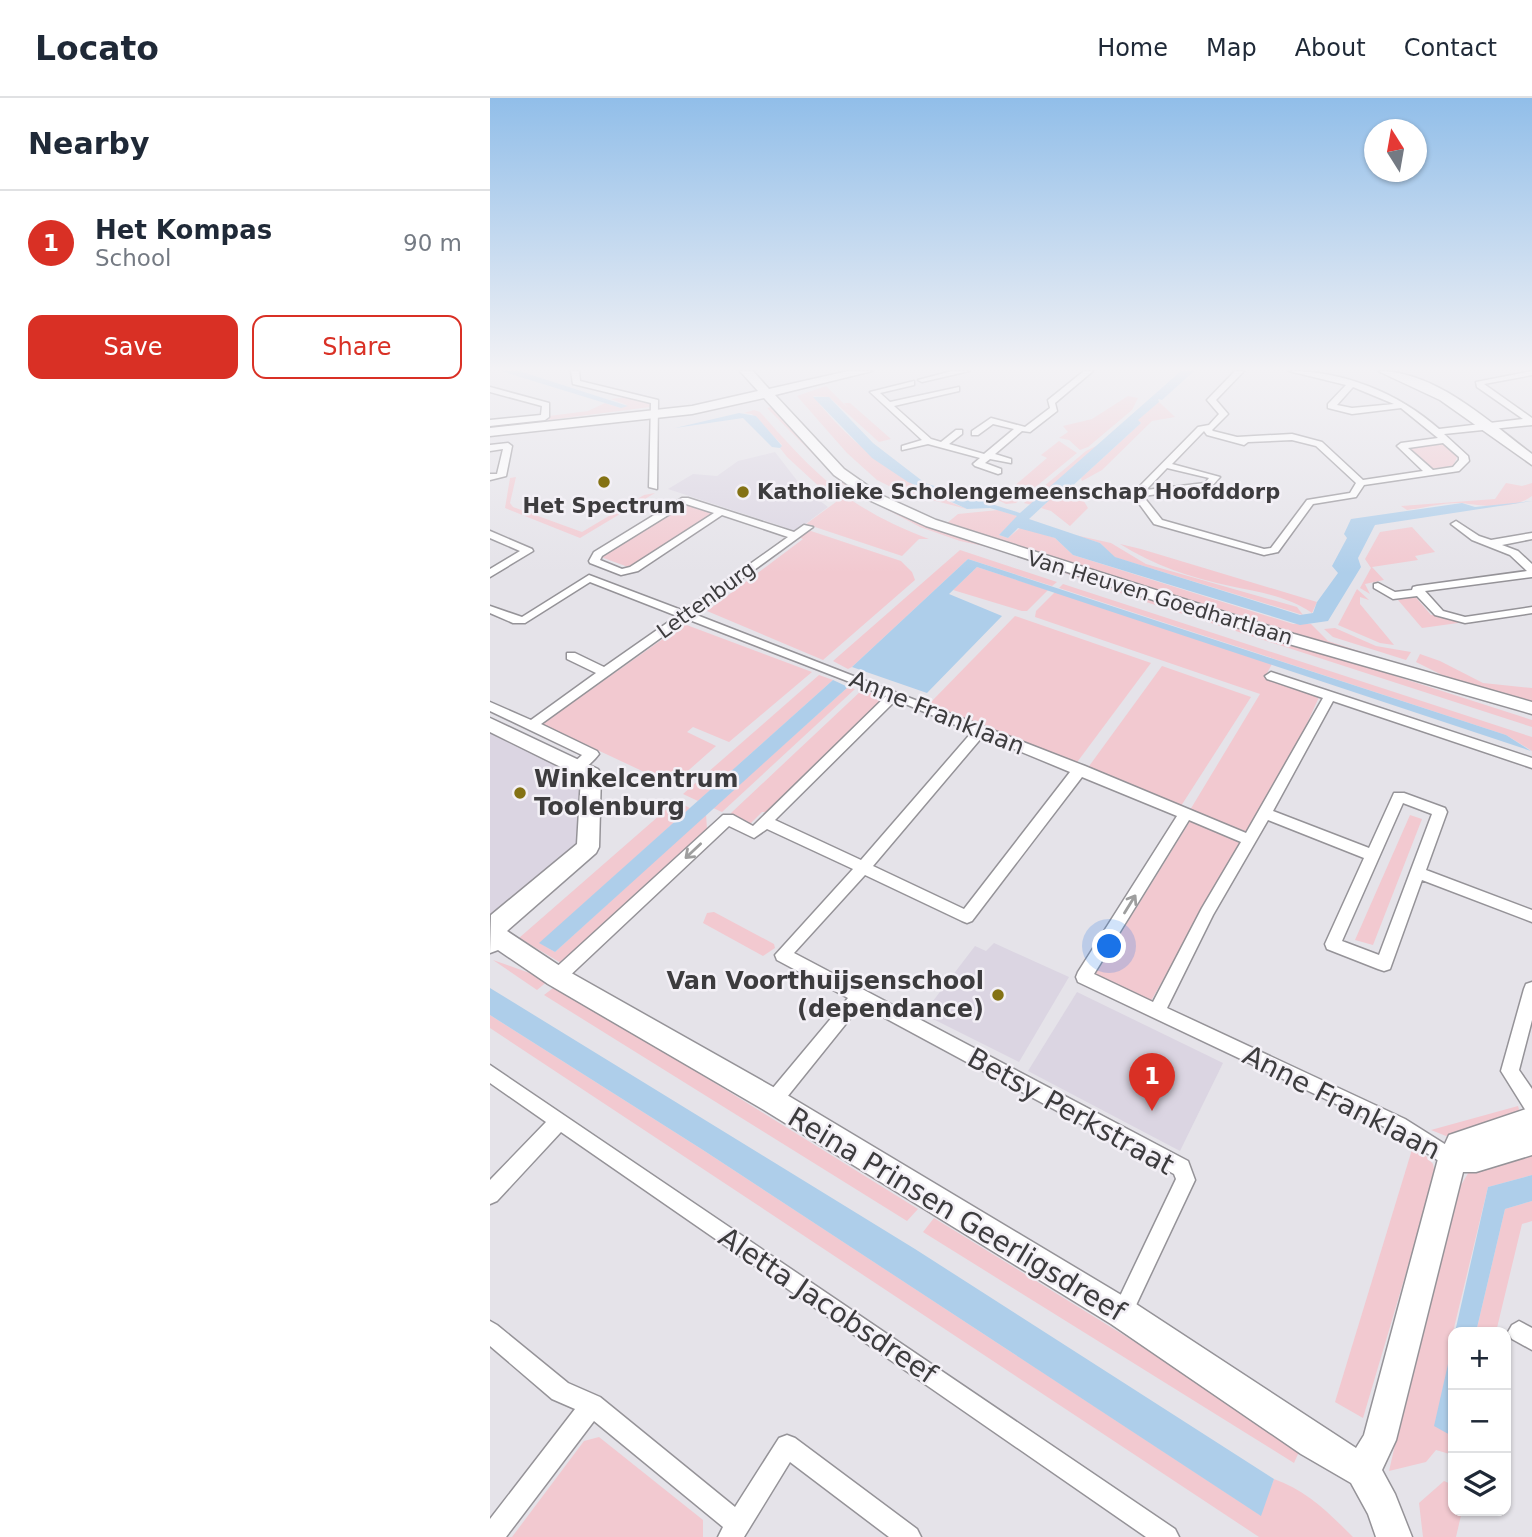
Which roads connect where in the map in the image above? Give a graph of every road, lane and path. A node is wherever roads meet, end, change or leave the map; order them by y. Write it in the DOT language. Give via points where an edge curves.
graph roads {
  1 [pos="655,438"];
  2 [pos="809,438"];
  3 [pos="925,438"];
  4 [pos="951,438"];
  5 [pos="1009,438"];
  6 [pos="1192,438"];
  7 [pos="1230,438"];
  8 [pos="1271,438"];
  9 [pos="1296,438"];
  10 [pos="1432,438"];
  11 [pos="1443,438"];
  12 [pos="1502,438"];
  13 [pos="928,441"];
  14 [pos="942,445"];
  15 [pos="905,447"];
  16 [pos="490,448"];
  17 [pos="987,456"];
  18 [pos="1008,461"];
  19 [pos="1532,461"];
  20 [pos="1165,465"];
  21 [pos="1185,470"];
  22 [pos="998,471"];
  23 [pos="1431,473"];
  24 [pos="490,477"];
  25 [pos="1361,483"];
  26 [pos="654,487"];
  27 [pos="1186,487"];
  28 [pos="1137,494"];
  29 [pos="720,512"];
  30 [pos="1456,524"];
  31 [pos="808,527"];
  32 [pos="490,534"];
  33 [pos="795,536"];
  34 [pos="1532,536"];
  35 [pos="1489,543"];
  36 [pos="608,567"];
  37 [pos="1532,572"];
  38 [pos="490,574"];
  39 [pos="589,578"];
  40 [pos="1378,586"];
  41 [pos="1419,590"];
  42 [pos="490,609"];
  43 [pos="1532,610"];
  44 [pos="686,616"];
  45 [pos="571,656"];
  46 [pos="604,672"];
  47 [pos="1271,676"];
  48 [pos="1442,684"];
  49 [pos="894,695"];
  50 [pos="1330,696"];
  51 [pos="490,705"];
  52 [pos="1532,708"];
  53 [pos="1532,716"];
  54 [pos="490,724"];
  55 [pos="531,725"];
  56 [pos="980,731"];
  57 [pos="1532,763"];
  58 [pos="576,767"];
  59 [pos="1080,769"];
  60 [pos="1186,813"];
  61 [pos="1265,813"];
  62 [pos="766,822"];
  63 [pos="1248,839"];
  64 [pos="1371,855"];
  65 [pos="864,867"];
  66 [pos="1419,873"];
  67 [pos="1532,916"];
  68 [pos="490,941"];
  69 [pos="551,973"];
  70 [pos="1532,989"];
  71 [pos="858,997"];
  72 [pos="1156,1012"];
  73 [pos="490,1073"];
  74 [pos="773,1101"];
  75 [pos="1532,1105"];
  76 [pos="1532,1120"];
  77 [pos="558,1122"];
  78 [pos="1532,1142"];
  79 [pos="1452,1159"];
  80 [pos="490,1194"];
  81 [pos="1122,1313"];
  82 [pos="490,1332"];
  83 [pos="592,1405"];
  84 [pos="1363,1471"];
  85 [pos="734,1530"];
  86 [pos="491,1537"];
  87 [pos="909,1537"];
  88 [pos="1167,1537"];
  89 [pos="1394,1537"];
  1 -- 26 [label="street"];
  2 -- 48 [label="street, Van Heuven Goedhartlaan" via="839,472 931,523"];
  3 -- 13 [label="street"];
  4 -- 14 [label="street"];
  5 -- 17 [label="street"];
  6 -- 20 [label="street"];
  7 -- 8 [label="street"];
  9 -- 25 [label="street" via="1314,443"];
  10 -- 23 [label="street" via="1401,446"];
  11 -- 23 [label="street" via="1464,461 1456,469"];
  12 -- 19 [label="street"];
  13 -- 14 [label="street"];
  13 -- 15 [label="street"];
  14 -- 17 [label="street"];
  16 -- 24 [label="street" via="508,446 501,476"];
  17 -- 18 [label="street"];
  17 -- 22 [label="street" via="980,466"];
  20 -- 21 [label="street"];
  20 -- 28 [label="street"];
  21 -- 27 [label="street" via="1179,477"];
  21 -- 27 [label="street" via="1215,477 1208,485"];
  23 -- 25 [label="street"];
  25 -- 28 [label="street" via="1353,495 1310,502 1275,550 1264,552 1158,522"];
  27 -- 28 [label="street"];
  29 -- 33 [label="street"];
  29 -- 36 [label="street" via="634,569 621,572"];
  29 -- 36 [label="street" via="685,500 598,554 594,561"];
  30 -- 35 [label="street" via="1475,541"];
  31 -- 33 [label="street, Lettenburg"];
  32 -- 38 [label="street" via="528,551"];
  33 -- 44 [label="street, Lettenburg"];
  34 -- 35 [label="street"];
  35 -- 37 [label="street" via="1514,553"];
  36 -- 39 [label="street"];
  37 -- 41 [label="street"];
  39 -- 42 [label="street" via="525,620"];
  39 -- 44 [label="street, Anne Franklaan"];
  40 -- 41 [label="street" via="1393,596"];
  41 -- 43 [label="street" via="1439,612 1465,620"];
  44 -- 46 [label="street, Lettenburg"];
  44 -- 49 [label="street, Anne Franklaan"];
  45 -- 46 [label="street"];
  46 -- 55 [label="street, Lettenburg"];
  47 -- 50 [label="street"];
  48 -- 52 [label="street, Van Heuven Goedhartlaan"];
  48 -- 53 [label="street, Van Heuven Goedhartlaan"];
  49 -- 56 [label="street, Anne Franklaan"];
  49 -- 62 [label="street"];
  50 -- 57 [label="street"];
  50 -- 61 [label="street"];
  51 -- 55 [label="street"];
  54 -- 58 [label="street"];
  55 -- 58 [label="street" via="592,754"];
  56 -- 59 [label="street, Anne Franklaan"];
  56 -- 65 [label="street, Betsy Perkstraat"];
  58 -- 68 [label="street" via="591,774 588,847 499,922"];
  59 -- 60 [label="street, Anne Franklaan"];
  59 -- 65 [label="street" via="967,917"];
  60 -- 63 [label="street, Anne Franklaan"];
  72 -- 60 [label="street, Anne Franklaan, one-way" via="1084,977"];
  61 -- 63 [label="street"];
  61 -- 64 [label="street"];
  62 -- 65 [label="street"];
  62 -- 69 [label="street, one-way" via="754,833 727,819"];
  63 -- 72 [label="street"];
  64 -- 66 [label="street" via="1399,796 1440,812"];
  64 -- 66 [label="street" via="1333,944 1384,964"];
  65 -- 71 [label="street, Betsy Perkstraat" via="783,955"];
  66 -- 67 [label="street"];
  68 -- 69 [label="street, Reina Prinsen Geerligsdreef" via="505,959"];
  69 -- 74 [label="street, Reina Prinsen Geerligsdreef"];
  70 -- 75 [label="street" via="1510,1071"];
  71 -- 74 [label="street"];
  71 -- 81 [label="street, Betsy Perkstraat" via="1181,1168 1186,1180"];
  72 -- 79 [label="street, Anne Franklaan" via="1399,1125"];
  73 -- 77 [label="street, Aletta Jacobsdreef"];
  74 -- 81 [label="street, Reina Prinsen Geerligsdreef"];
  76 -- 79 [label="street" via="1459,1144"];
  77 -- 80 [label="street"];
  77 -- 88 [label="street, Aletta Jacobsdreef"];
  78 -- 79 [label="street" via="1475,1158"];
  79 -- 84 [label="street" via="1379,1440"];
  81 -- 84 [label="street, Reina Prinsen Geerligsdreef"];
  82 -- 83 [label="street" via="560,1391"];
  83 -- 85 [label="street"];
  83 -- 86 [label="street"];
  84 -- 89 [label="street"];
  85 -- 87 [label="street" via="787,1447"];
}
